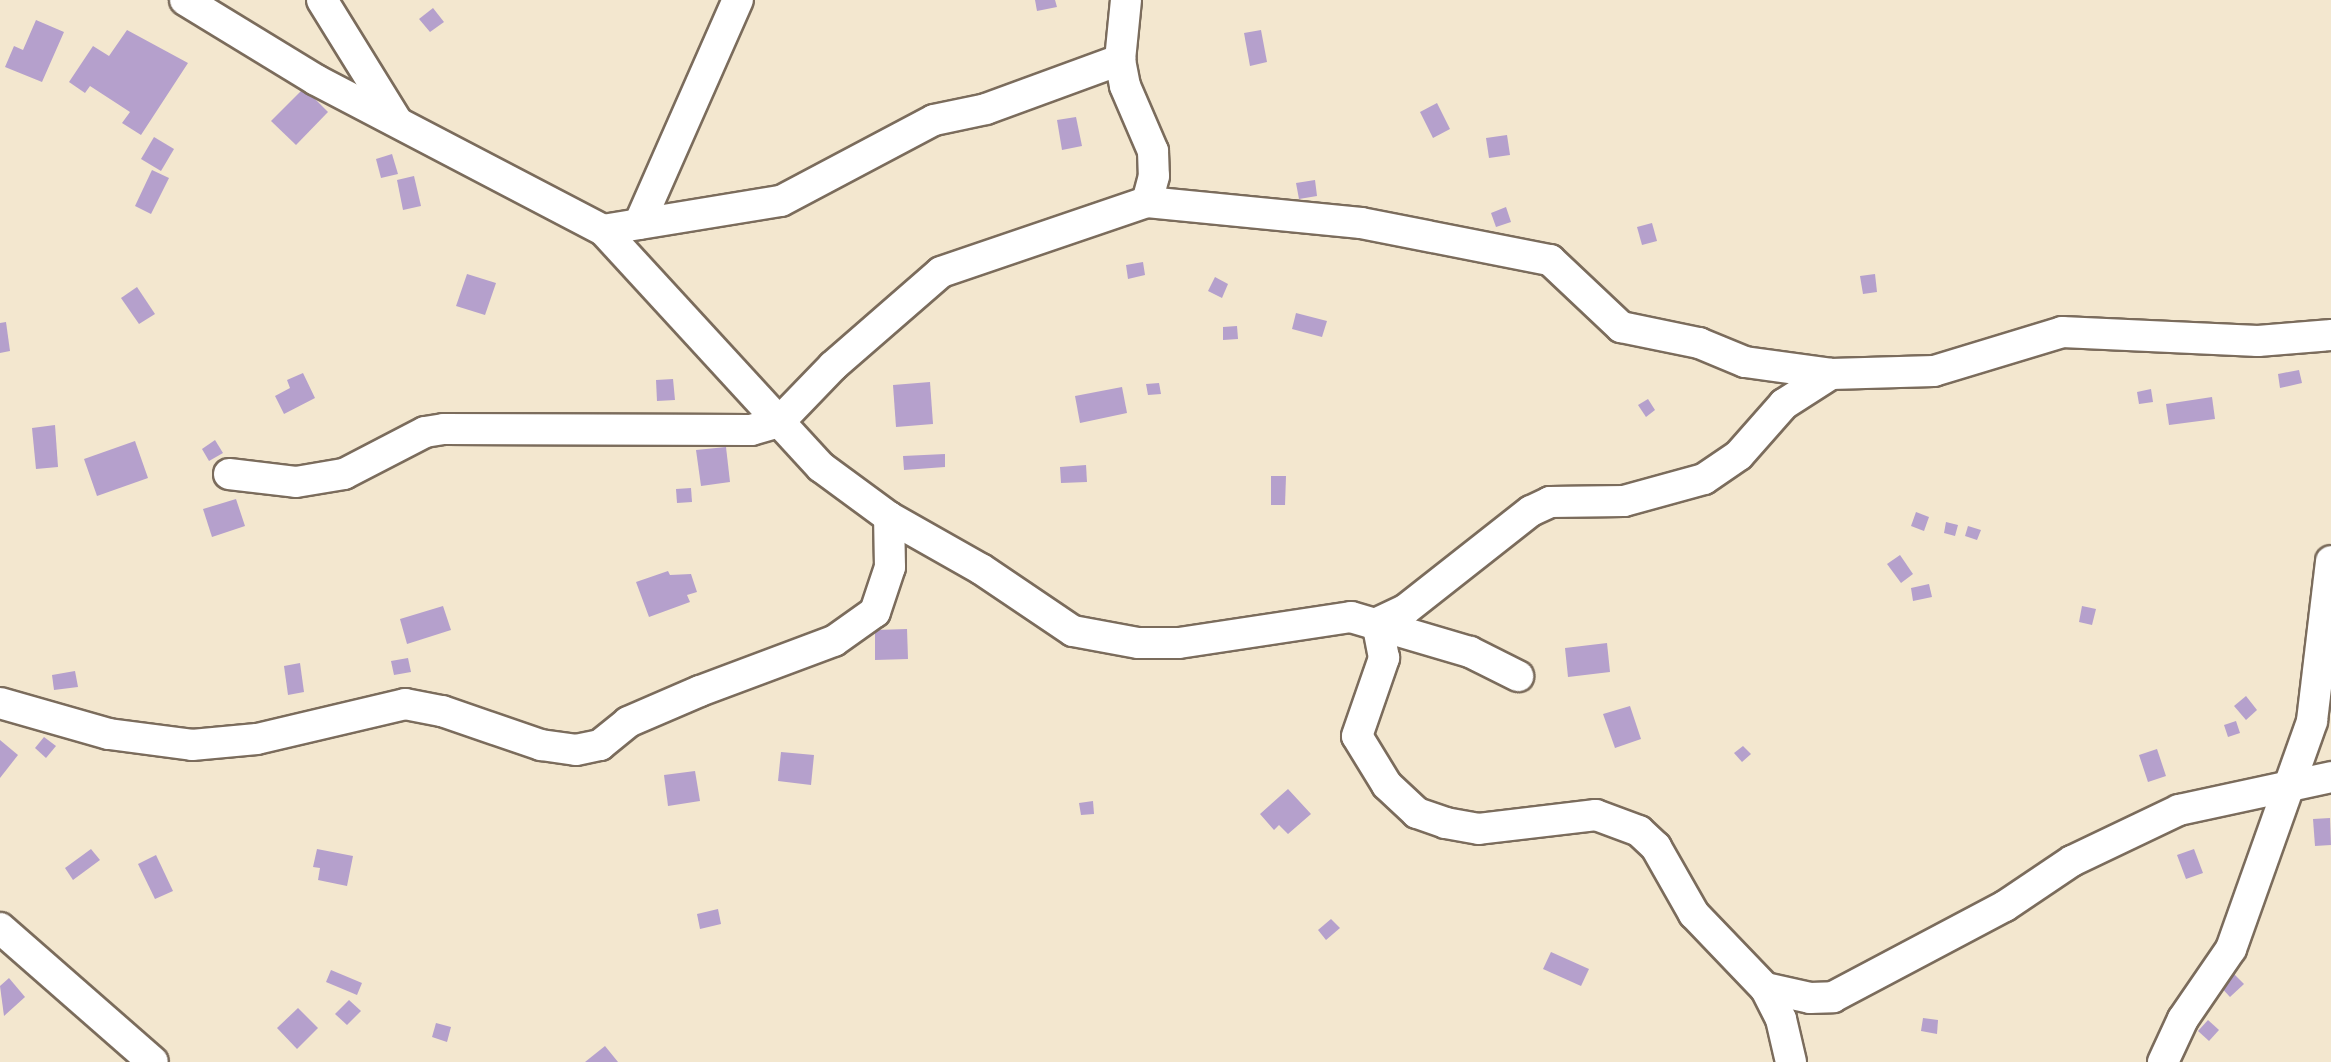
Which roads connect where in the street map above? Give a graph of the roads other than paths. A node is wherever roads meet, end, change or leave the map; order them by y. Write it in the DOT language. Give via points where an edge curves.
graph roads {
  1 [pos="185,0"];
  2 [pos="322,0"];
  3 [pos="738,0"];
  4 [pos="1126,0"];
  5 [pos="1120,60"];
  6 [pos="397,122"];
  7 [pos="1147,202"];
  8 [pos="639,224"];
  9 [pos="603,230"];
  10 [pos="2331,335"];
  11 [pos="1831,374"];
  12 [pos="779,422"];
  13 [pos="229,474"];
  14 [pos="889,517"];
  15 [pos="2331,561"];
  16 [pos="1377,623"];
  17 [pos="1518,676"];
  18 [pos="0,703"];
  19 [pos="2331,777"];
  20 [pos="2285,786"];
  21 [pos="0,928"];
  22 [pos="1765,988"];
  23 [pos="117,1031"];
  24 [pos="123,1062"];
  25 [pos="153,1062"];
  26 [pos="1791,1062"];
  27 [pos="2163,1062"];
  1 -- 6 [label="street"];
  2 -- 6 [label="street"];
  3 -- 8 [label="street"];
  4 -- 5 [label="street"];
  5 -- 7 [label="street" via="1125,86 1153,151"];
  5 -- 8 [label="street" via="986,109 934,120 781,201"];
  6 -- 9 [label="street"];
  7 -- 11 [label="street" via="1361,223 1550,260 1621,327 1699,343 1745,362"];
  7 -- 12 [label="street" via="941,272 833,366"];
  8 -- 9 [label="street"];
  9 -- 12 [label="street"];
  10 -- 11 [label="street" via="2258,341 2062,332 1934,371"];
  11 -- 16 [label="street" via="1784,404 1739,455 1704,479 1624,501 1574,500 1541,506 1405,610"];
  12 -- 13 [label="street" via="711,433 625,427 444,429 425,432 344,474 296,482"];
  12 -- 14 [label="street" via="821,467"];
  14 -- 16 [label="street" via="981,569 1073,631 1138,643 1179,643 1351,617"];
  14 -- 18 [label="street" via="890,567 875,612 834,641 628,722 600,745 576,750 541,745 405,704 257,739 192,745 109,734"];
  15 -- 20 [label="street" via="2319,691"];
  16 -- 17 [label="street" via="1470,652"];
  16 -- 22 [label="street" via="1384,658 1357,736 1379,774 1417,813 1479,829 1596,815 1618,820 1656,847 1694,914"];
  19 -- 20 [label="street"];
  20 -- 22 [label="street" via="2235,794 2165,817 2072,861 2005,906 1833,997 1810,998"];
  20 -- 27 [label="street" via="2231,949 2183,1019"];
  21 -- 23 [label="street"];
  22 -- 26 [label="street" via="1781,1019"];
  23 -- 24 [label="street"];
  23 -- 25 [label="street"];
}
